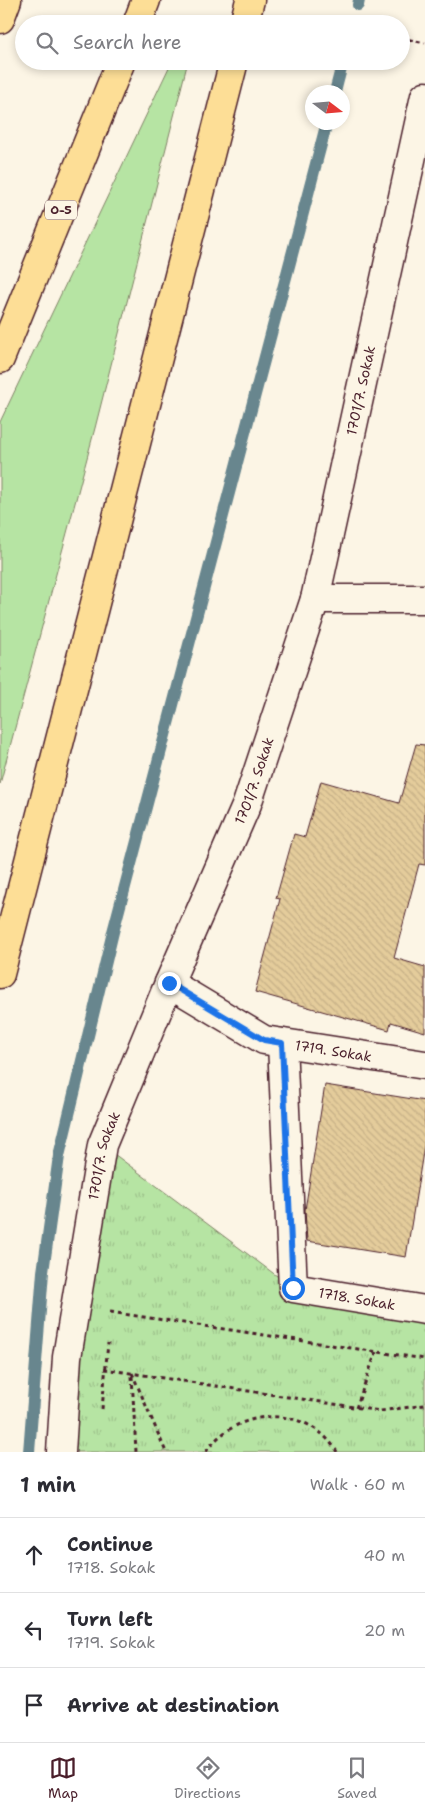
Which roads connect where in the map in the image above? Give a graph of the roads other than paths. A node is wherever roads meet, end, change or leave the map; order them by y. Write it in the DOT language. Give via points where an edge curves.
graph roads {
  1 [pos="8,0"];
  2 [pos="146,0"];
  3 [pos="250,0"];
  4 [pos="140,15"];
  5 [pos="246,15"];
  6 [pos="0,19"];
  7 [pos="117,70"];
  8 [pos="232,70"];
  9 [pos="425,96"];
  10 [pos="0,359"];
  11 [pos="315,599"];
  12 [pos="425,599"];
  13 [pos="0,974"];
  14 [pos="169,983"];
  15 [pos="282,1043"];
  16 [pos="425,1065"];
  17 [pos="425,1310"];
  18 [pos="61,1452"];
  1 -- 6 [label="highway"];
  2 -- 4 [label="highway"];
  3 -- 5 [label="highway"];
  7 -- 10 [label="highway, O-5"];
  8 -- 13 [label="highway"];
  9 -- 11 [label="street, 1701/7. Sokak"];
  11 -- 12 [label="street"];
  11 -- 14 [label="street, 1701/7. Sokak" via="247,804"];
  14 -- 15 [label="street, 1719. Sokak" via="264,1040"];
  14 -- 18 [label="street, 1701/7. Sokak" via="102,1145 67,1357"];
  15 -- 16 [label="street, 1719. Sokak"];
  15 -- 17 [label="street, 1718. Sokak" via="293,1288"];
}
